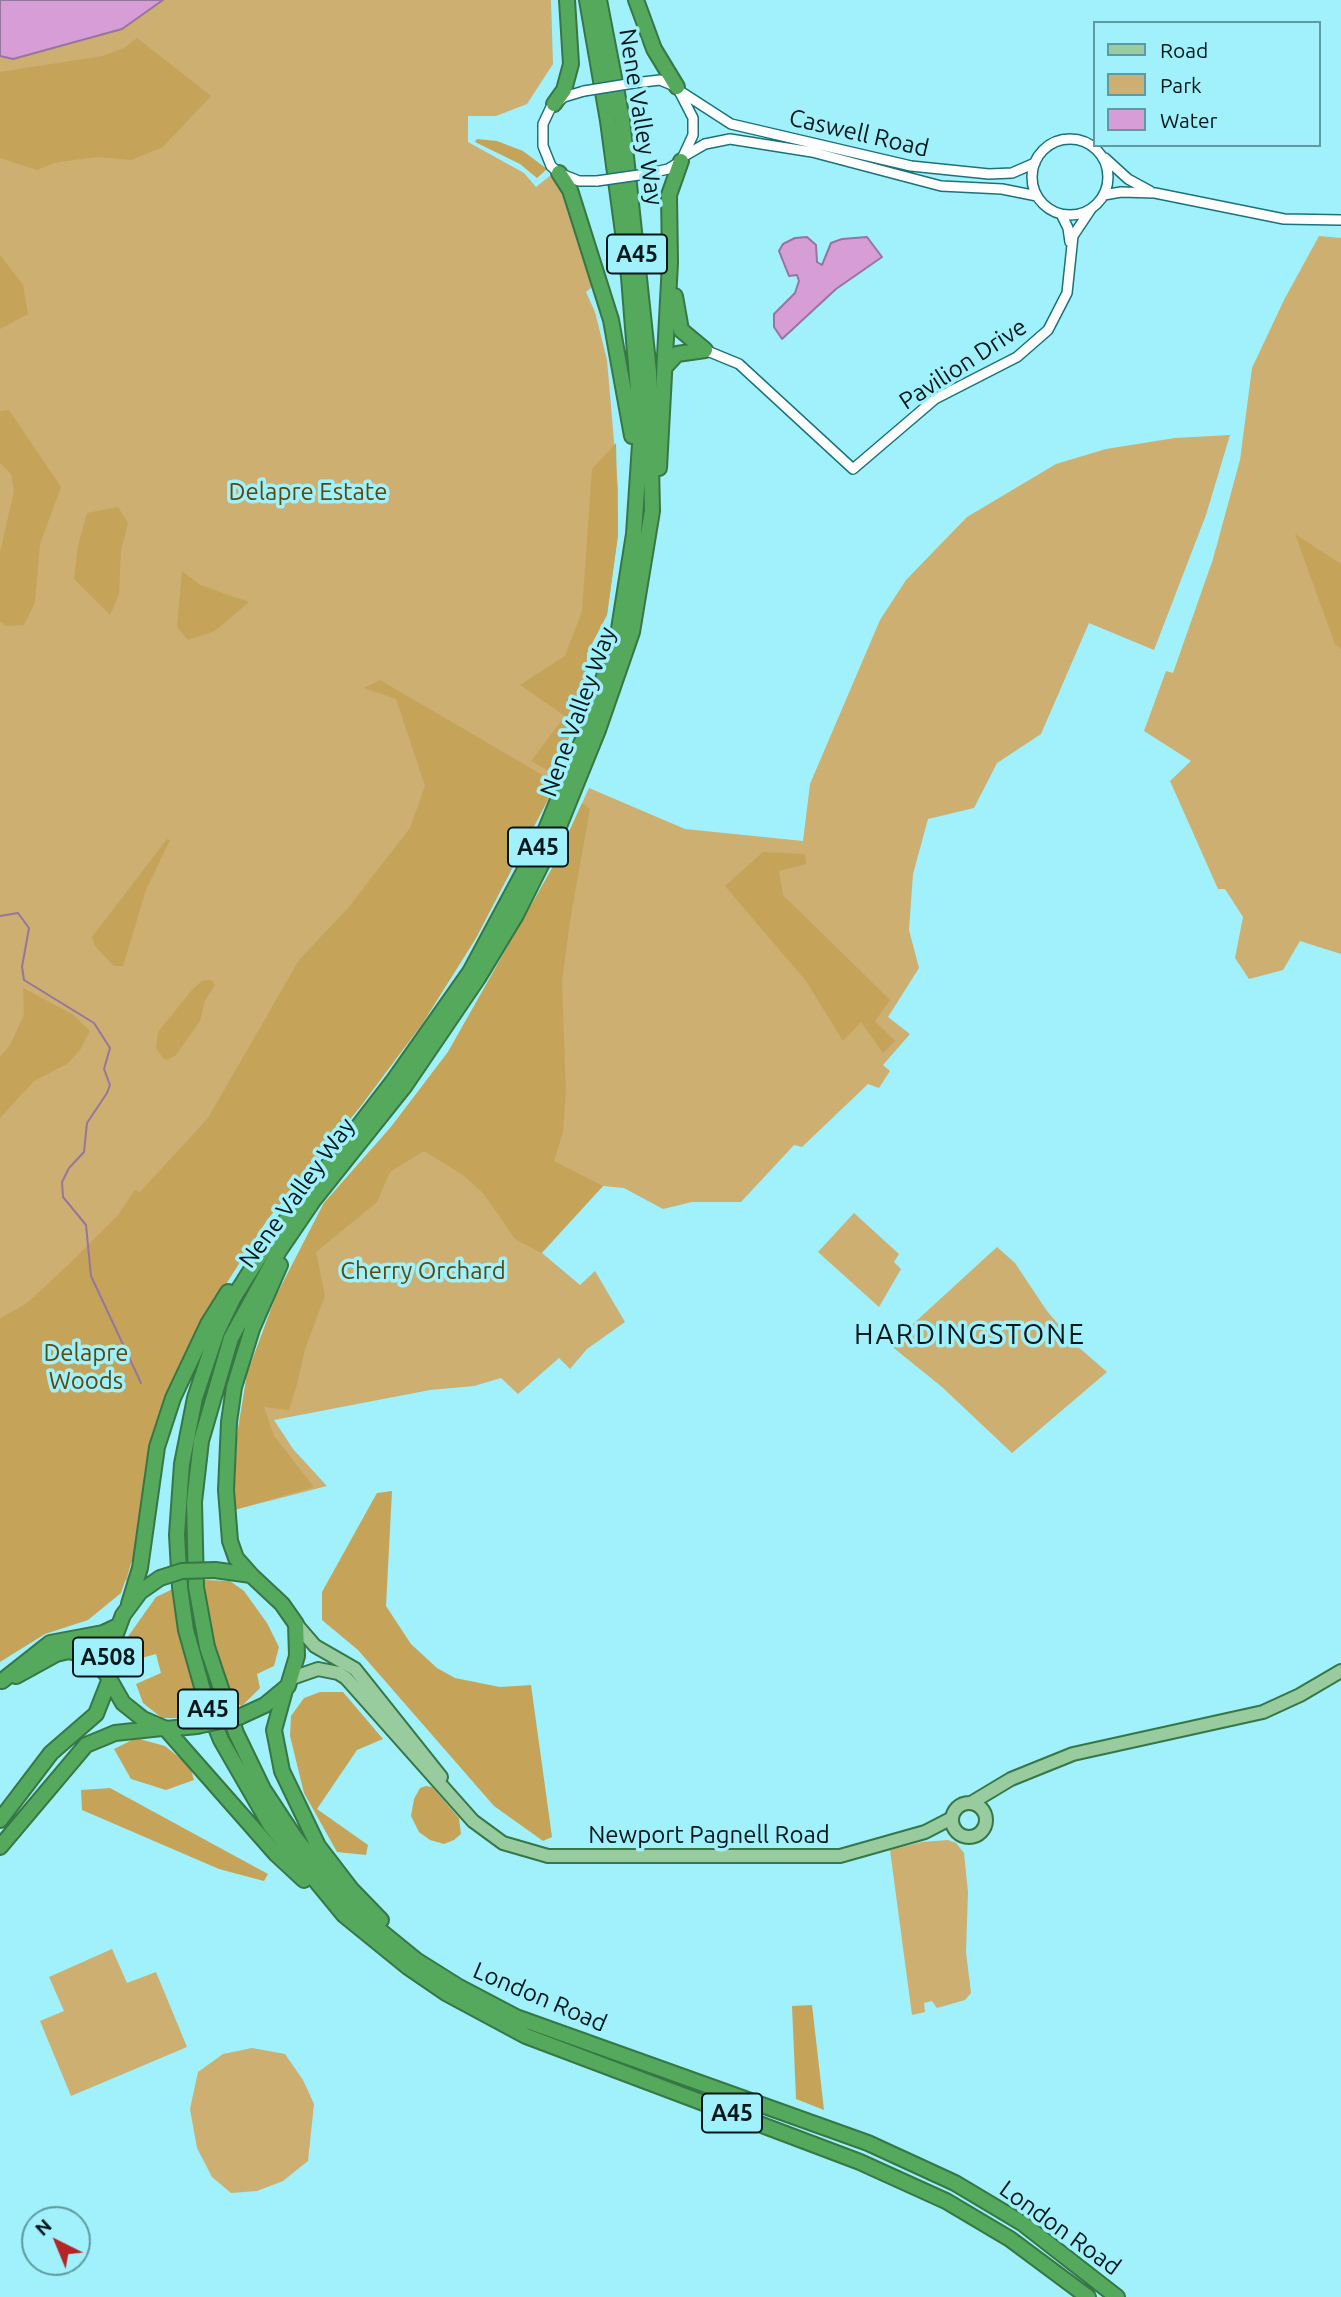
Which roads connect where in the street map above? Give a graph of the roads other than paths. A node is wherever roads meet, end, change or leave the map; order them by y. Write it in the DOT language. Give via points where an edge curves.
graph roads {
  1 [pos="567,0"];
  2 [pos="587,0"];
  3 [pos="599,0"];
  4 [pos="636,0"];
  5 [pos="680,90"];
  6 [pos="554,104"];
  7 [pos="1092,147"];
  8 [pos="1092,147"];
  9 [pos="1100,153"];
  10 [pos="683,158"];
  11 [pos="1035,163"];
  12 [pos="559,173"];
  13 [pos="1155,193"];
  14 [pos="1104,195"];
  15 [pos="1037,196"];
  16 [pos="1091,209"];
  17 [pos="1061,214"];
  18 [pos="1341,220"];
  19 [pos="1071,250"];
  20 [pos="670,263"];
  21 [pos="705,350"];
  22 [pos="666,366"];
  23 [pos="636,504"];
  24 [pos="652,511"];
  25 [pos="342,1146"];
  26 [pos="313,1201"];
  27 [pos="181,1464"];
  28 [pos="198,1466"];
  29 [pos="251,1575"];
  30 [pos="129,1604"];
  31 [pos="296,1624"];
  32 [pos="118,1626"];
  33 [pos="1341,1671"];
  34 [pos="108,1678"];
  35 [pos="1,1681"];
  36 [pos="288,1684"];
  37 [pos="164,1728"];
  38 [pos="1011,1779"];
  39 [pos="971,1803"];
  40 [pos="985,1814"];
  41 [pos="470,1817"];
  42 [pos="952,1818"];
  43 [pos="0,1820"];
  44 [pos="925,1832"];
  45 [pos="957,1832"];
  46 [pos="0,1847"];
  47 [pos="344,1915"];
  48 [pos="594,2046"];
  49 [pos="1088,2297"];
  50 [pos="1116,2297"];
  1 -- 6 [label="highway" via="571,64 564,90"];
  2 -- 23 [label="highway, Nene Valley Way / A45" via="629,277 641,429"];
  3 -- 24 [label="highway, Nene Valley Way / A45" via="622,119 640,283 649,372"];
  4 -- 5 [label="highway" via="653,49"];
  5 -- 6 [label="street, bridge" via="660,80 584,91"];
  5 -- 10 [label="street" via="693,118 693,135"];
  5 -- 11 [label="street, Caswell Road" via="731,124 911,166 989,174 1012,173"];
  6 -- 12 [label="street" via="542,135 546,156"];
  7 -- 11 [label="street" via="1068,139 1049,146"];
  8 -- 9 [label="street"];
  9 -- 13 [label="street" via="1128,179"];
  9 -- 14 [label="street" via="1108,174"];
  10 -- 12 [label="street, bridge" via="668,169 597,181"];
  10 -- 15 [label="street, Caswell Road" via="713,141 730,139 812,152 941,186"];
  10 -- 20 [label="highway" via="669,195"];
  11 -- 15 [label="street" via="1032,174"];
  12 -- 23 [label="highway" via="577,210 613,329 631,422"];
  13 -- 14 [label="street"];
  13 -- 18 [label="street" via="1284,219"];
  14 -- 16 [label="street"];
  15 -- 17 [label="street" via="1047,208"];
  16 -- 17 [label="street"];
  16 -- 19 [label="street, Pavilion Drive" via="1073,236"];
  17 -- 19 [label="street, Pavilion Drive"];
  19 -- 21 [label="street, Pavilion Drive" via="1067,293 1057,317 1035,343 1017,357 934,399 853,469 739,364"];
  20 -- 21 [label="highway" via="681,330"];
  20 -- 22 [label="highway"];
  21 -- 22 [label="highway" via="677,354"];
  22 -- 24 [label="highway"];
  23 -- 25 [label="highway, Nene Valley Way / A45" via="630,575 619,629 588,727 544,834 470,972"];
  24 -- 26 [label="highway, Nene Valley Way / A45" via="632,632 553,841 478,978 404,1087"];
  25 -- 27 [label="highway, Nene Valley Way / A45" via="266,1246 234,1297 205,1362"];
  25 -- 30 [label="highway" via="257,1249 191,1356 157,1447 140,1568"];
  26 -- 28 [label="highway, Nene Valley Way / A45" via="231,1338 210,1403"];
  26 -- 29 [label="highway" via="262,1304 234,1387 227,1444 227,1520 236,1558"];
  27 -- 47 [label="highway, London Road / A45" via="180,1587 186,1630 208,1708 270,1825"];
  28 -- 48 [label="highway, London Road / A45" via="194,1549 207,1647 236,1733 263,1788 296,1839 351,1906 416,1960 487,2003"];
  29 -- 30 [label="highway, A508, bridge" via="182,1571 160,1578"];
  29 -- 31 [label="highway"];
  30 -- 32 [label="highway, A508"];
  31 -- 36 [label="highway" via="297,1657"];
  31 -- 41 [label="main road, Newport Pagnell Road" via="315,1646 355,1669 367,1682"];
  32 -- 34 [label="highway, A508" via="108,1659"];
  32 -- 35 [label="highway, A508" via="50,1643"];
  33 -- 38 [label="main road" via="1262,1712 1108,1744"];
  34 -- 35 [label="highway, A508" via="92,1657 69,1651"];
  34 -- 37 [label="highway, A508" via="131,1712"];
  34 -- 43 [label="highway" via="96,1714 51,1753"];
  36 -- 37 [label="highway, bridge" via="239,1717"];
  36 -- 41 [label="main road, Newport Pagnell Road" via="318,1669 346,1678"];
  36 -- 48 [label="highway" via="274,1730 282,1771 318,1846 351,1889 428,1958 491,1996"];
  37 -- 46 [label="highway" via="115,1733 86,1745"];
  37 -- 47 [label="highway" via="276,1854"];
  38 -- 39 [label="main road"];
  38 -- 40 [label="main road"];
  39 -- 40 [label="main road"];
  39 -- 42 [label="main road" via="961,1805"];
  40 -- 45 [label="main road" via="985,1828 979,1834 970,1837"];
  41 -- 44 [label="main road, Newport Pagnell Road" via="516,1848 563,1857 841,1856"];
  42 -- 44 [label="main road, Newport Pagnell Road"];
  42 -- 45 [label="main road"];
  44 -- 45 [label="main road"];
  47 -- 49 [label="highway, London Road / A45" via="408,1967 487,2017 595,2063 860,2161 946,2201 1010,2239"];
  48 -- 50 [label="highway, London Road / A45" via="868,2143 956,2183 1022,2223"];
}
